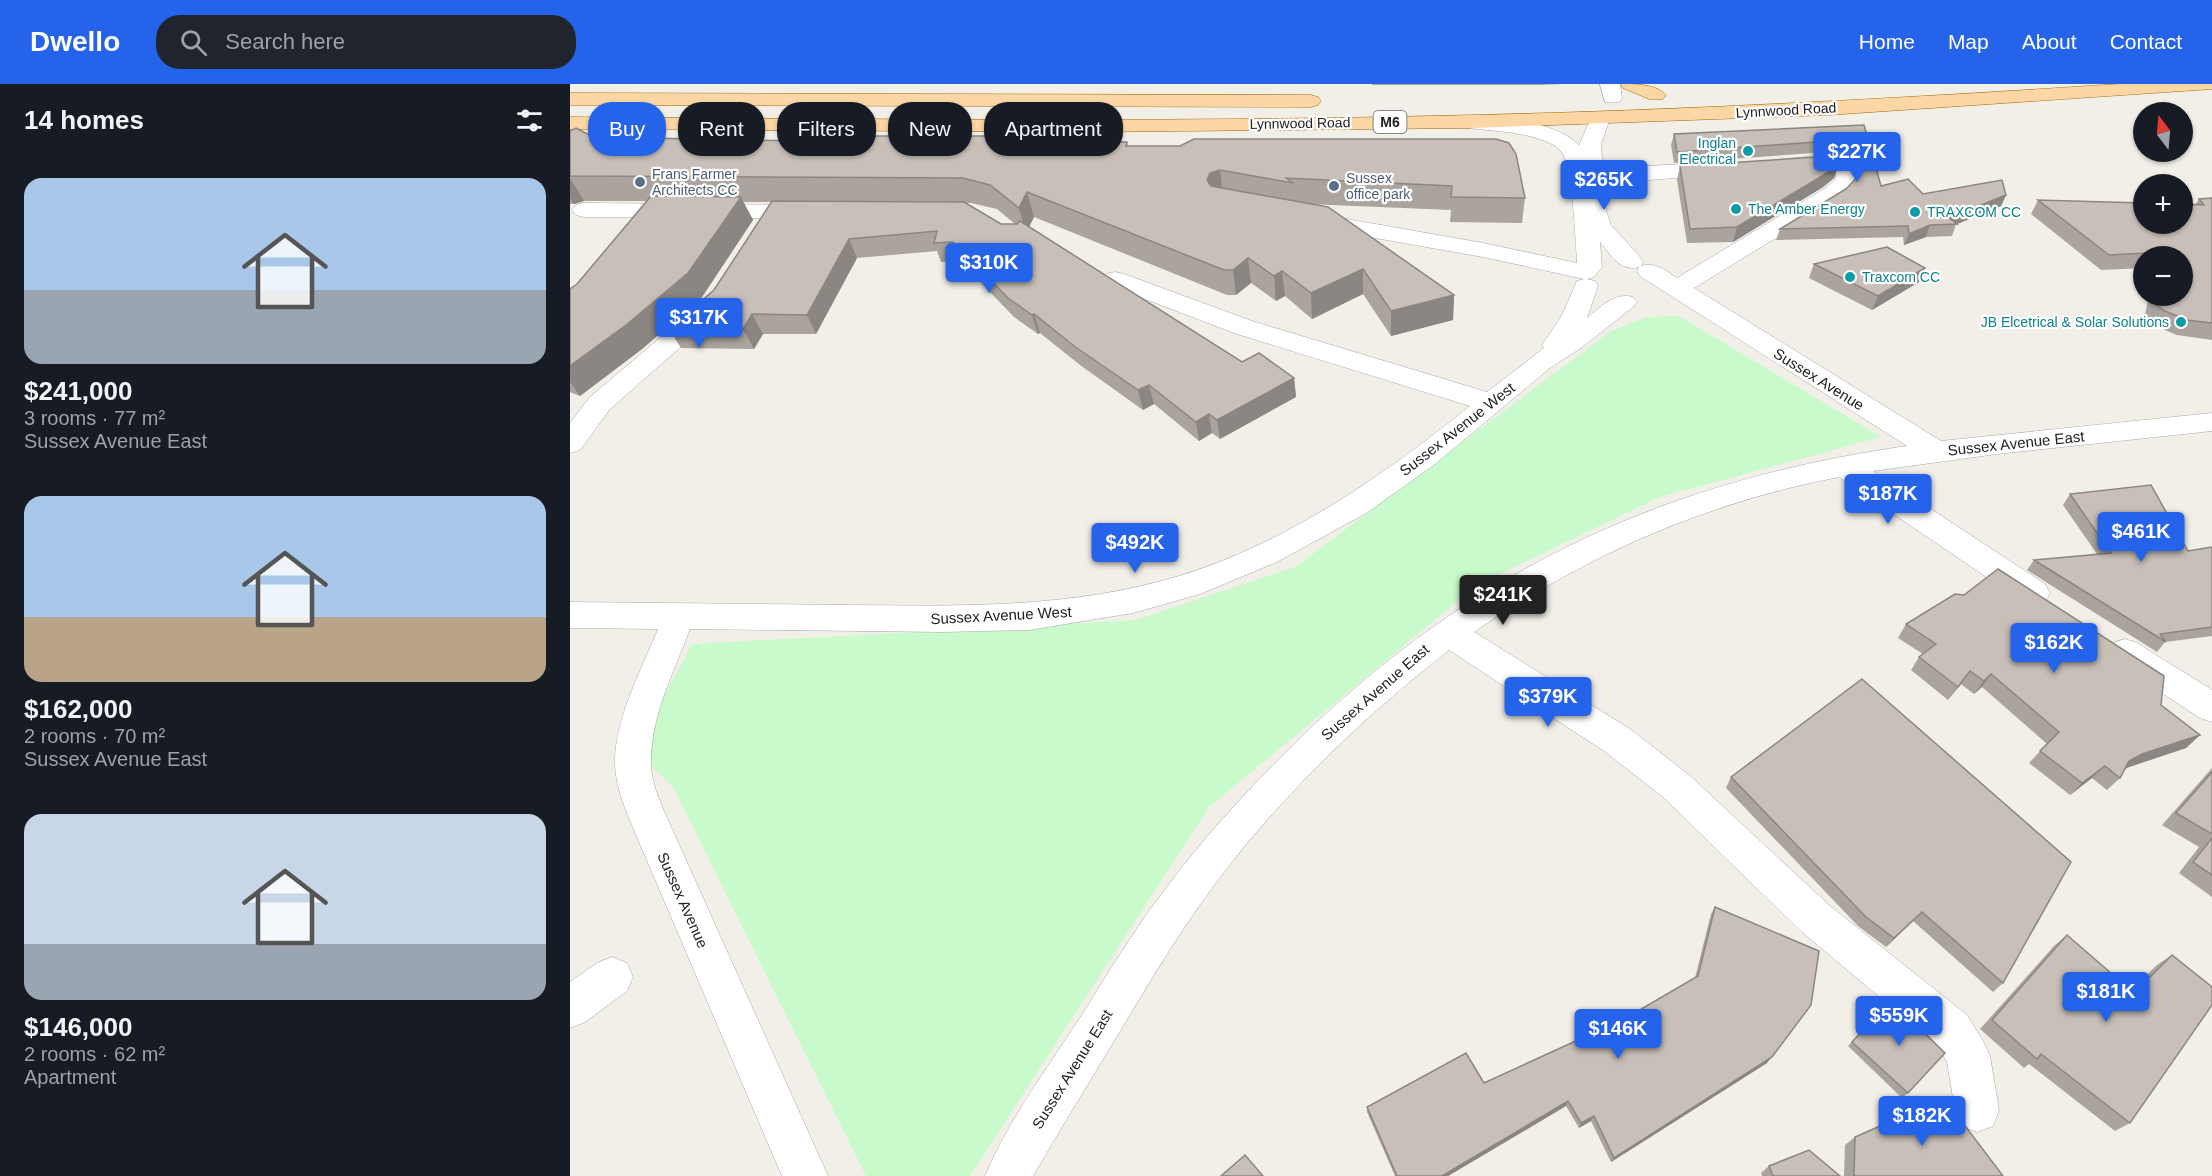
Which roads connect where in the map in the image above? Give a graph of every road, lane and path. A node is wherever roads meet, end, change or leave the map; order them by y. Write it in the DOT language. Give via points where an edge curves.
graph roads {
  1 [pos="1630,84"];
  2 [pos="2209,84"];
  3 [pos="1611,91"];
  4 [pos="1676,94"];
  5 [pos="1656,95"];
  6 [pos="570,99"];
  7 [pos="1326,101"];
  8 [pos="1470,109"];
  9 [pos="1746,112"];
  10 [pos="1600,118"];
  11 [pos="570,123"];
  12 [pos="1774,165"];
  13 [pos="1742,168"];
  14 [pos="1648,173"];
  15 [pos="584,210"];
  16 [pos="772,212"];
  17 [pos="831,212"];
  18 [pos="1292,216"];
  19 [pos="755,239"];
  20 [pos="1587,275"];
  21 [pos="1115,279"];
  22 [pos="1638,283"];
  23 [pos="1677,288"];
  24 [pos="720,294"];
  25 [pos="1701,306"];
  26 [pos="1541,362"];
  27 [pos="1492,403"];
  28 [pos="2212,422"];
  29 [pos="570,443"];
  30 [pos="1938,452"];
  31 [pos="1845,467"];
  32 [pos="2056,607"];
  33 [pos="570,615"];
  34 [pos="679,616"];
  35 [pos="1447,632"];
  36 [pos="2104,638"];
  37 [pos="2212,708"];
  38 [pos="612,977"];
  39 [pos="570,1007"];
  40 [pos="1977,1110"];
  41 [pos="805,1176"];
  42 [pos="1008,1176"];
  1 -- 5 [label="main road"];
  2 -- 9 [label="main road, Lynnwood Road / M6"];
  3 -- 5 [label="main road, Lynnwood Road / M6"];
  3 -- 8 [label="main road, Lynnwood Road / M6"];
  3 -- 9 [label="main road" via="1624,108 1636,110 1707,108"];
  4 -- 5 [label="main road, Lynnwood Road / M6"];
  6 -- 7 [label="main road, Lynnwood Road"];
  8 -- 10 [label="main road, Lynnwood Road / M6"];
  8 -- 11 [label="main road, Lynnwood Road / M6" via="1048,126"];
  8 -- 20 [label="street" via="1553,138 1574,152 1579,170"];
  9 -- 10 [label="main road, Lynnwood Road / M6"];
  10 -- 22 [label="street, Sussex Avenue" via="1590,144 1593,207 1599,225"];
  12 -- 23 [label="street" via="1836,161 1843,164 1849,176 1832,194"];
  13 -- 14 [label="street"];
  15 -- 16 [label="street"];
  16 -- 17 [label="street"];
  16 -- 19 [label="street"];
  18 -- 20 [label="street" via="1483,250"];
  20 -- 22 [label="street" via="1609,261"];
  20 -- 22 [label="street" via="1601,297"];
  20 -- 26 [label="street" via="1580,305 1564,335"];
  21 -- 27 [label="street" via="1243,327"];
  22 -- 23 [label="street, Sussex Avenue"];
  22 -- 25 [label="street, Sussex Avenue"];
  22 -- 26 [label="street" via="1572,342"];
  23 -- 25 [label="street, Sussex Avenue"];
  24 -- 29 [label="street" via="703,315 600,403"];
  25 -- 30 [label="street, Sussex Avenue"];
  26 -- 27 [label="street, Sussex Avenue West"];
  27 -- 34 [label="street, Sussex Avenue West" via="1357,504 1303,535 1222,573 1133,601 1072,612 989,618"];
  28 -- 30 [label="street, Sussex Avenue East"];
  30 -- 31 [label="street, Sussex Avenue East"];
  31 -- 32 [label="street"];
  31 -- 35 [label="street, Sussex Avenue East" via="1783,479 1684,507 1617,534 1522,583"];
  33 -- 34 [label="street, Sussex Avenue West"];
  34 -- 41 [label="street, Sussex Avenue" via="640,727 633,767 635,779 641,803"];
  35 -- 40 [label="street" via="1617,740 1676,786 1816,919 1952,1030 1968,1056"];
  35 -- 42 [label="street, Sussex Avenue East" via="1340,719 1217,851 1146,950"];
  36 -- 37 [label="street"];
  38 -- 39 [label="street"];
}
